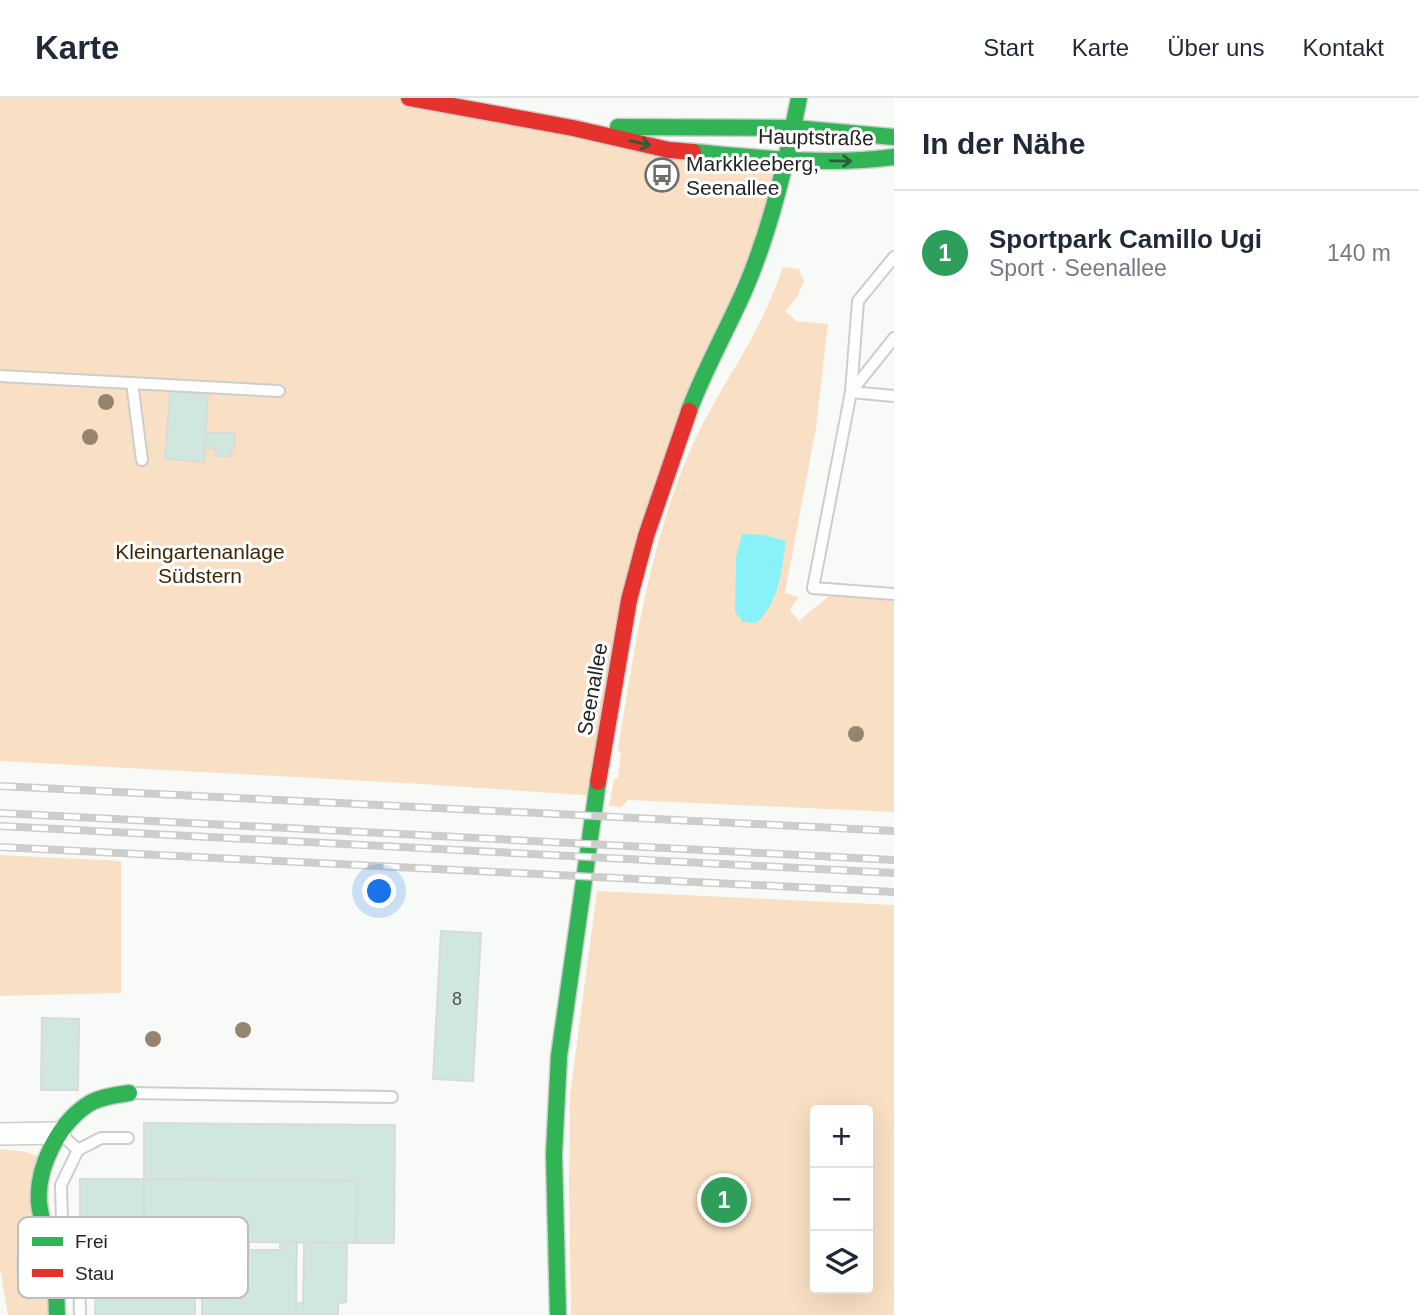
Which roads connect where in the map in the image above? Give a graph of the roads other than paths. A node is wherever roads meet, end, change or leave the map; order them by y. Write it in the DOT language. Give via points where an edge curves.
graph roads {
  1 [pos="409,98"];
  2 [pos="799,98"];
  3 [pos="573,128"];
  4 [pos="794,128"];
  5 [pos="894,137"];
  6 [pos="894,157"];
  7 [pos="787,160"];
  8 [pos="894,257"];
  9 [pos="894,338"];
  10 [pos="0,376"];
  11 [pos="132,383"];
  12 [pos="279,391"];
  13 [pos="850,392"];
  14 [pos="894,396"];
  15 [pos="142,460"];
  16 [pos="894,594"];
  17 [pos="129,1093"];
  18 [pos="392,1097"];
  19 [pos="60,1133"];
  20 [pos="0,1134"];
  21 [pos="128,1138"];
  22 [pos="78,1150"];
  23 [pos="43,1217"];
  24 [pos="62,1217"];
  25 [pos="558,1315"];
  1 -- 3 [label="main road, Hauptstraße"];
  2 -- 4 [label="main road, Seenallee"];
  3 -- 4 [label="main road, Hauptstraße"];
  3 -- 7 [label="main road, Hauptstraße, one-way" via="669,150"];
  4 -- 5 [label="main road, Hauptstraße"];
  4 -- 7 [label="main road, Seenallee"];
  7 -- 6 [label="main road, Hauptstraße, one-way" via="858,162"];
  7 -- 25 [label="main road, Seenallee" via="763,243 668,467 629,600 559,1056 554,1154"];
  8 -- 13 [label="lane" via="858,301"];
  9 -- 13 [label="lane"];
  10 -- 11 [label="lane"];
  11 -- 12 [label="lane"];
  11 -- 15 [label="lane"];
  13 -- 14 [label="lane"];
  13 -- 16 [label="lane" via="813,588"];
  17 -- 18 [label="lane"];
  17 -- 19 [label="main road" via="89,1104"];
  19 -- 20 [label="street"];
  19 -- 22 [label="lane"];
  19 -- 23 [label="main road" via="46,1159 39,1201"];
  21 -- 22 [label="lane" via="101,1138"];
  22 -- 24 [label="lane" via="61,1185"];
}
